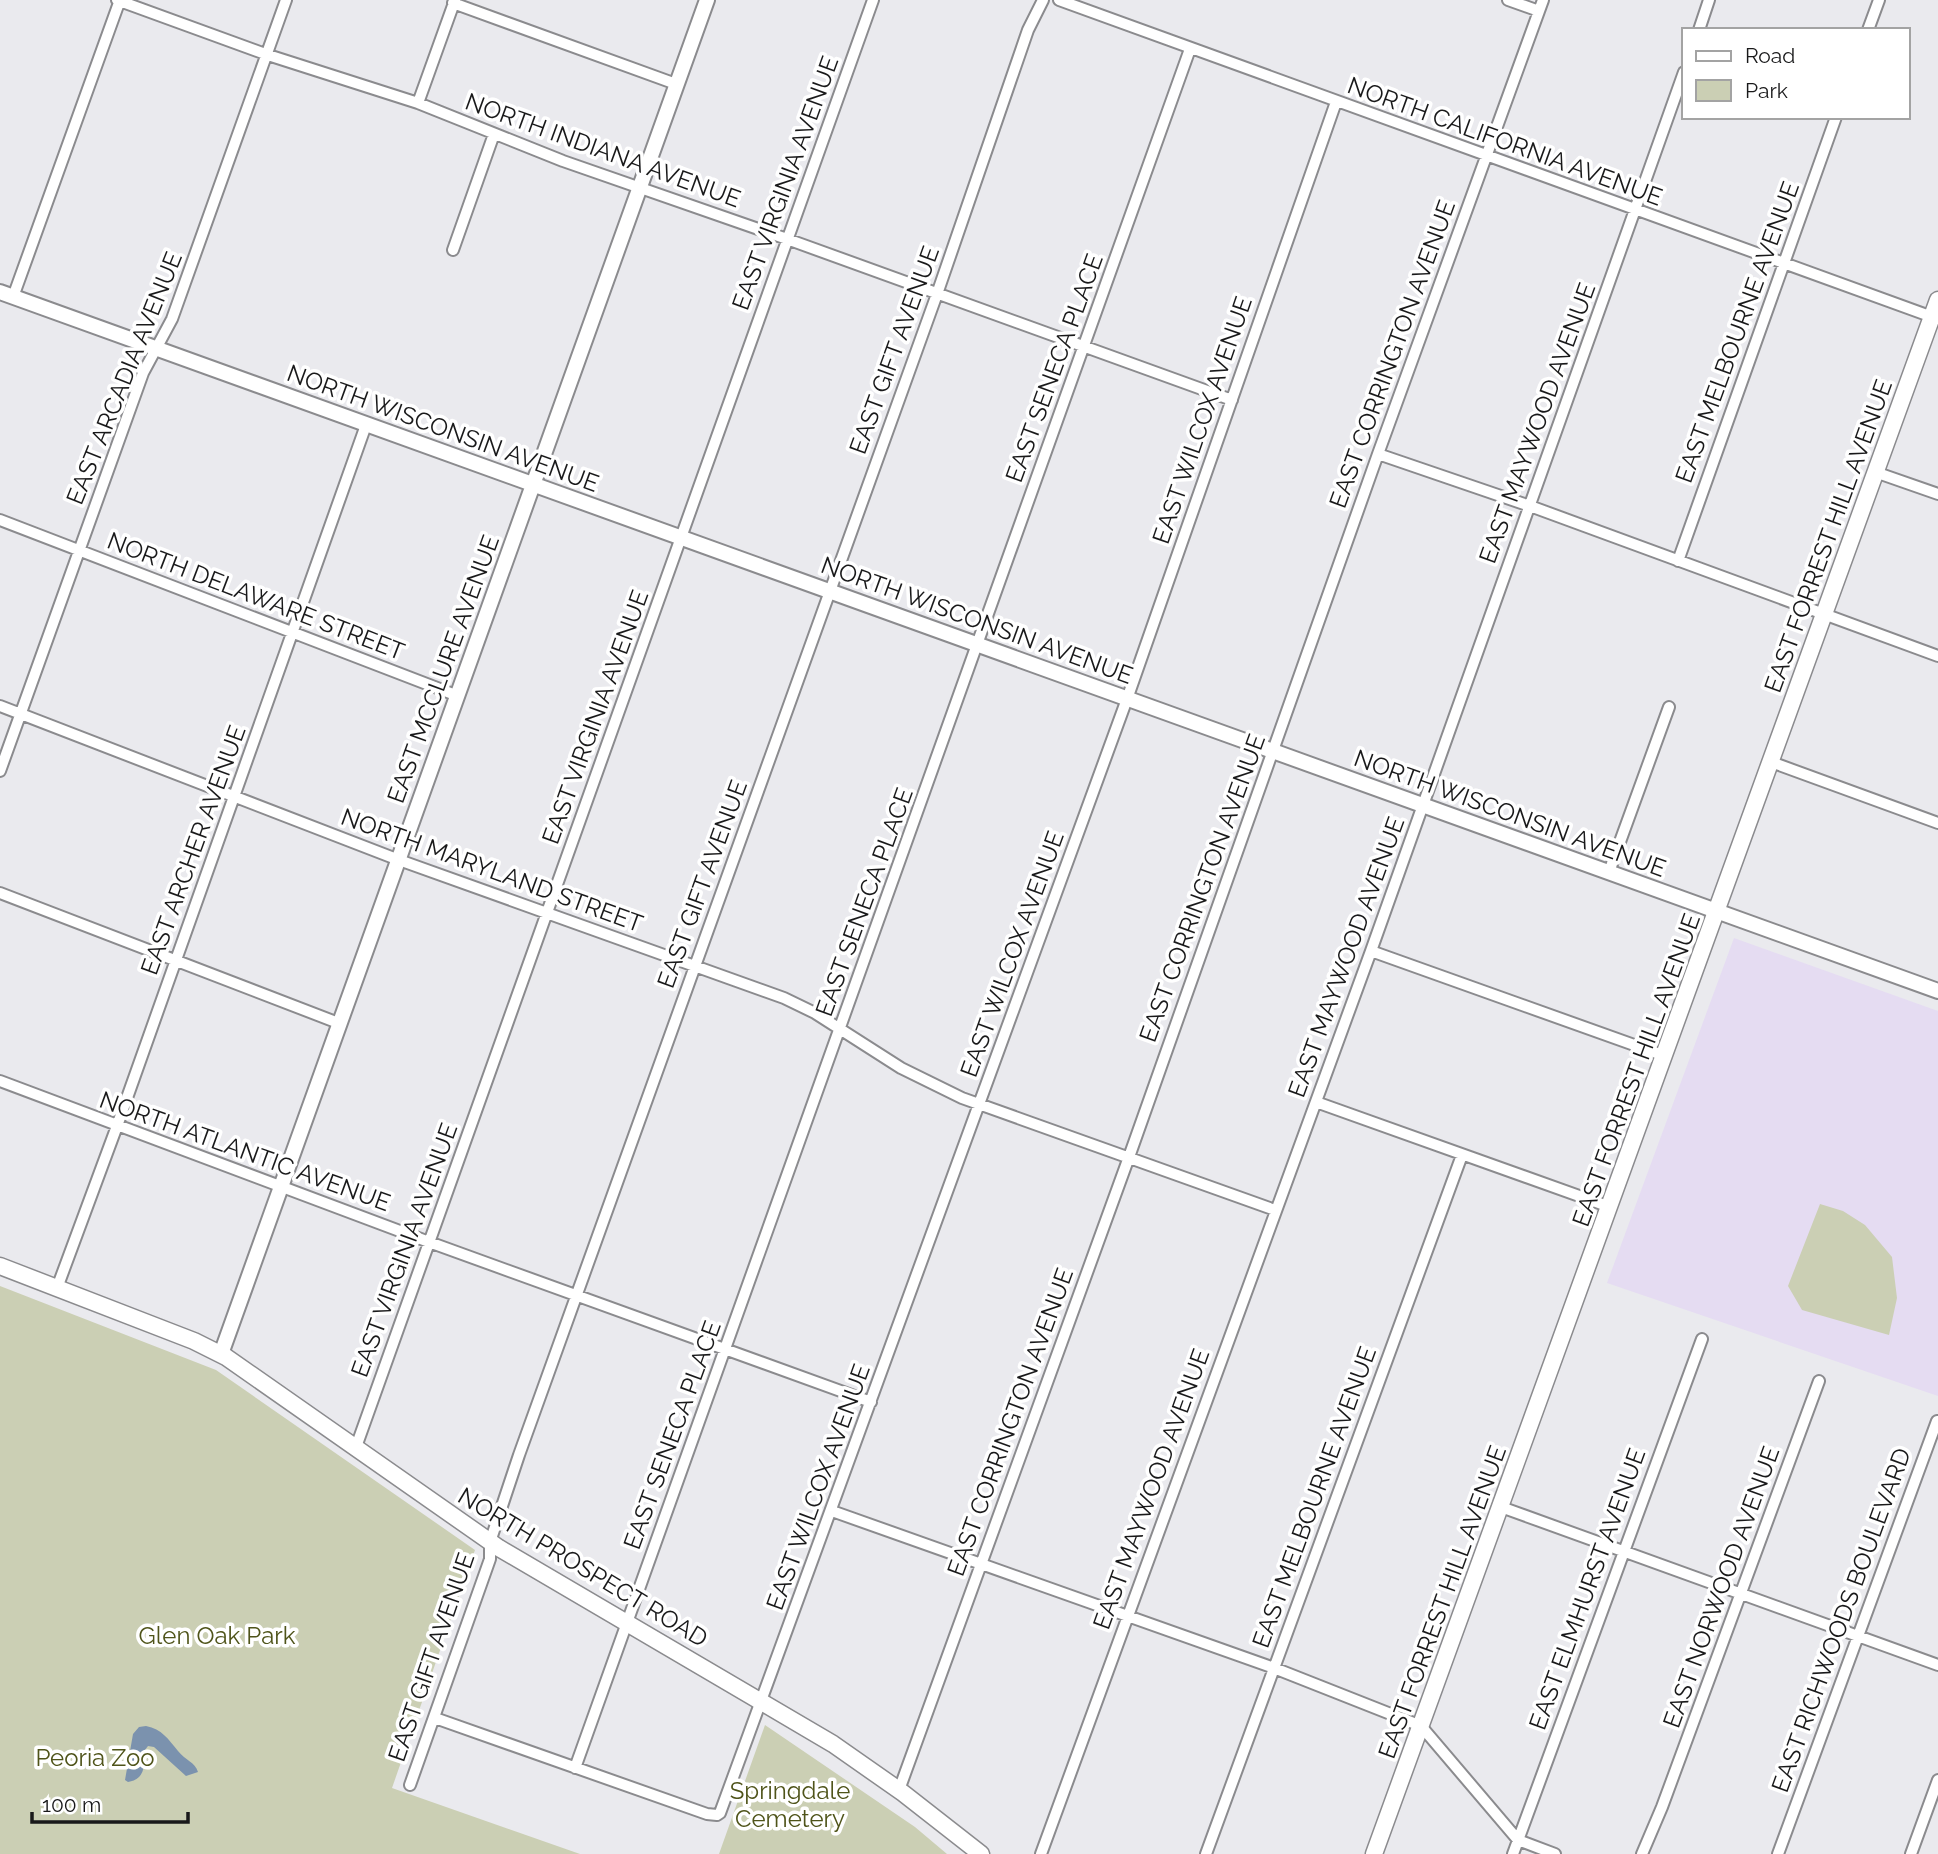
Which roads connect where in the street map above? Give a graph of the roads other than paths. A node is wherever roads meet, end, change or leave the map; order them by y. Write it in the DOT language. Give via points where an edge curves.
graph roads {
  1 [pos="119,0"];
  2 [pos="286,0"];
  3 [pos="707,0"];
  4 [pos="873,0"];
  5 [pos="1043,0"];
  6 [pos="1059,0"];
  7 [pos="1508,0"];
  8 [pos="1709,0"];
  9 [pos="1879,0"];
  10 [pos="454,2"];
  11 [pos="1541,6"];
  12 [pos="1700,28"];
  13 [pos="1869,28"];
  14 [pos="1190,49"];
  15 [pos="268,55"];
  16 [pos="1682,78"];
  17 [pos="676,84"];
  18 [pos="418,103"];
  19 [pos="1336,103"];
  20 [pos="1835,119"];
  21 [pos="494,134"];
  22 [pos="1486,155"];
  23 [pos="639,187"];
  24 [pos="1636,210"];
  25 [pos="787,239"];
  26 [pos="453,250"];
  27 [pos="1783,264"];
  28 [pos="937,294"];
  29 [pos="6,295"];
  30 [pos="1938,300"];
  31 [pos="1935,318"];
  32 [pos="1084,346"];
  33 [pos="156,349"];
  34 [pos="1232,400"];
  35 [pos="366,425"];
  36 [pos="1378,454"];
  37 [pos="1875,472"];
  38 [pos="533,485"];
  39 [pos="1938,494"];
  40 [pos="1530,506"];
  41 [pos="0,520"];
  42 [pos="682,537"];
  43 [pos="79,550"];
  44 [pos="1678,561"];
  45 [pos="830,592"];
  46 [pos="1823,614"];
  47 [pos="293,633"];
  48 [pos="978,645"];
  49 [pos="1938,656"];
  50 [pos="458,696"];
  51 [pos="1127,699"];
  52 [pos="0,706"];
  53 [pos="1669,707"];
  54 [pos="20,714"];
  55 [pos="1273,752"];
  56 [pos="1771,762"];
  57 [pos="0,771"];
  58 [pos="235,796"];
  59 [pos="1423,806"];
  60 [pos="1938,823"];
  61 [pos="399,860"];
  62 [pos="1609,873"];
  63 [pos="0,892"];
  64 [pos="1718,911"];
  65 [pos="547,912"];
  66 [pos="1371,951"];
  67 [pos="176,960"];
  68 [pos="695,967"];
  69 [pos="1938,991"];
  70 [pos="341,1024"];
  71 [pos="841,1031"];
  72 [pos="1665,1056"];
  73 [pos="0,1081"];
  74 [pos="1316,1102"];
  75 [pos="979,1105"];
  76 [pos="117,1126"];
  77 [pos="1462,1154"];
  78 [pos="1129,1157"];
  79 [pos="282,1188"];
  80 [pos="1610,1208"];
  81 [pos="1275,1210"];
  82 [pos="429,1242"];
  83 [pos="0,1266"];
  84 [pos="57,1288"];
  85 [pos="576,1296"];
  86 [pos="1702,1339"];
  87 [pos="724,1350"];
  88 [pos="221,1354"];
  89 [pos="1819,1381"];
  90 [pos="871,1402"];
  91 [pos="1937,1421"];
  92 [pos="356,1447"];
  93 [pos="1501,1507"];
  94 [pos="832,1511"];
  95 [pos="490,1542"];
  96 [pos="1623,1551"];
  97 [pos="981,1563"];
  98 [pos="1741,1593"];
  99 [pos="1127,1615"];
  100 [pos="627,1622"];
  101 [pos="1857,1634"];
  102 [pos="1938,1665"];
  103 [pos="1274,1668"];
  104 [pos="762,1701"];
  105 [pos="435,1718"];
  106 [pos="1421,1726"];
  107 [pos="575,1768"];
  108 [pos="1938,1780"];
  109 [pos="410,1784"];
  110 [pos="899,1790"];
  111 [pos="1662,1807"];
  112 [pos="1518,1840"];
  113 [pos="981,1854"];
  114 [pos="1041,1854"];
  115 [pos="1206,1854"];
  116 [pos="1374,1854"];
  117 [pos="1513,1854"];
  118 [pos="1555,1854"];
  119 [pos="1642,1854"];
  120 [pos="1648,1854"];
  121 [pos="1777,1854"];
  122 [pos="1911,1854"];
  1 -- 15 [label="street, NORTH INDIANA AVENUE"];
  1 -- 29 [label="street"];
  2 -- 15 [label="street, EAST ARCADIA AVENUE"];
  3 -- 17 [label="street, EAST MCCLURE AVENUE"];
  4 -- 25 [label="street, EAST VIRGINIA AVENUE"];
  5 -- 28 [label="street, EAST GIFT AVENUE" via="1028,30"];
  6 -- 14 [label="street, NORTH CALIFORNIA AVENUE"];
  7 -- 11 [label="street"];
  8 -- 12 [label="street"];
  9 -- 13 [label="street"];
  10 -- 17 [label="street"];
  10 -- 18 [label="street"];
  11 -- 22 [label="street, EAST CORRINGTON AVENUE"];
  14 -- 19 [label="street, NORTH CALIFORNIA AVENUE"];
  14 -- 32 [label="street, EAST SENECA PLACE"];
  15 -- 18 [label="street, NORTH INDIANA AVENUE"];
  15 -- 33 [label="street, EAST ARCADIA AVENUE" via="173,318"];
  16 -- 24 [label="street, EAST MAYWOOD AVENUE"];
  17 -- 23 [label="street, EAST MCCLURE AVENUE"];
  18 -- 21 [label="street, NORTH INDIANA AVENUE"];
  19 -- 22 [label="street, NORTH CALIFORNIA AVENUE"];
  19 -- 34 [label="street, EAST WILCOX AVENUE"];
  20 -- 27 [label="street, EAST MELBOURNE AVENUE"];
  21 -- 23 [label="street, NORTH INDIANA AVENUE"];
  21 -- 26 [label="street"];
  22 -- 24 [label="street, NORTH CALIFORNIA AVENUE"];
  22 -- 36 [label="street, EAST CORRINGTON AVENUE"];
  23 -- 25 [label="street, NORTH INDIANA AVENUE"];
  23 -- 38 [label="street, EAST MCCLURE AVENUE"];
  24 -- 27 [label="street, NORTH CALIFORNIA AVENUE"];
  24 -- 40 [label="street, EAST MAYWOOD AVENUE"];
  25 -- 28 [label="street, NORTH INDIANA AVENUE"];
  25 -- 42 [label="street, EAST VIRGINIA AVENUE"];
  27 -- 31 [label="street, NORTH CALIFORNIA AVENUE"];
  27 -- 44 [label="street, EAST MELBOURNE AVENUE"];
  28 -- 32 [label="street, NORTH INDIANA AVENUE"];
  28 -- 45 [label="street, EAST GIFT AVENUE"];
  29 -- 33 [label="street, NORTH WISCONSIN AVENUE"];
  30 -- 31 [label="main road, EAST FORREST HILL AVENUE"];
  31 -- 37 [label="main road, EAST FORREST HILL AVENUE"];
  32 -- 34 [label="street, NORTH INDIANA AVENUE"];
  32 -- 48 [label="street, EAST SENECA PLACE"];
  33 -- 35 [label="street, NORTH WISCONSIN AVENUE"];
  33 -- 43 [label="street, EAST ARCADIA AVENUE" via="143,373"];
  34 -- 51 [label="street, EAST WILCOX AVENUE"];
  35 -- 38 [label="street, NORTH WISCONSIN AVENUE"];
  35 -- 47 [label="street, EAST ARCHER AVENUE"];
  36 -- 40 [label="street"];
  36 -- 55 [label="street, EAST CORRINGTON AVENUE"];
  37 -- 39 [label="street"];
  37 -- 46 [label="main road, EAST FORREST HILL AVENUE"];
  38 -- 42 [label="street, NORTH WISCONSIN AVENUE"];
  38 -- 50 [label="street, EAST MCCLURE AVENUE"];
  40 -- 44 [label="street"];
  40 -- 59 [label="street, EAST MAYWOOD AVENUE"];
  41 -- 43 [label="street, NORTH DELAWARE STREET"];
  42 -- 45 [label="street, NORTH WISCONSIN AVENUE"];
  42 -- 65 [label="street, EAST VIRGINIA AVENUE"];
  43 -- 47 [label="street, NORTH DELAWARE STREET"];
  43 -- 54 [label="street, EAST ARCADIA AVENUE"];
  44 -- 46 [label="street"];
  45 -- 48 [label="street, NORTH WISCONSIN AVENUE"];
  45 -- 68 [label="street, EAST GIFT AVENUE"];
  46 -- 49 [label="street"];
  46 -- 56 [label="main road, EAST FORREST HILL AVENUE"];
  47 -- 50 [label="street, NORTH DELAWARE STREET"];
  47 -- 58 [label="street, EAST ARCHER AVENUE"];
  48 -- 51 [label="street, NORTH WISCONSIN AVENUE"];
  48 -- 71 [label="street, EAST SENECA PLACE"];
  50 -- 61 [label="street, EAST MCCLURE AVENUE"];
  51 -- 55 [label="street, NORTH WISCONSIN AVENUE"];
  51 -- 75 [label="street, EAST WILCOX AVENUE"];
  52 -- 54 [label="street, NORTH MARYLAND STREET"];
  53 -- 62 [label="street"];
  54 -- 57 [label="street, EAST ARCADIA AVENUE"];
  54 -- 58 [label="street, NORTH MARYLAND STREET"];
  55 -- 59 [label="street, NORTH WISCONSIN AVENUE"];
  55 -- 78 [label="street, EAST CORRINGTON AVENUE"];
  56 -- 60 [label="street"];
  56 -- 64 [label="main road, EAST FORREST HILL AVENUE"];
  58 -- 61 [label="street, NORTH MARYLAND STREET"];
  58 -- 67 [label="street, EAST ARCHER AVENUE"];
  59 -- 62 [label="street, NORTH WISCONSIN AVENUE"];
  59 -- 66 [label="street, EAST MAYWOOD AVENUE"];
  61 -- 65 [label="street, NORTH MARYLAND STREET"];
  61 -- 70 [label="street, EAST MCCLURE AVENUE"];
  62 -- 64 [label="street, NORTH WISCONSIN AVENUE"];
  63 -- 67 [label="street"];
  64 -- 69 [label="street, NORTH WISCONSIN AVENUE"];
  64 -- 72 [label="main road, EAST FORREST HILL AVENUE"];
  65 -- 68 [label="street, NORTH MARYLAND STREET"];
  65 -- 82 [label="street, EAST VIRGINIA AVENUE"];
  66 -- 72 [label="street"];
  66 -- 74 [label="street, EAST MAYWOOD AVENUE"];
  67 -- 70 [label="street"];
  67 -- 76 [label="street, EAST ARCHER AVENUE"];
  68 -- 71 [label="street, NORTH MARYLAND STREET" via="801,1006"];
  68 -- 85 [label="street, EAST GIFT AVENUE"];
  70 -- 79 [label="street, EAST MCCLURE AVENUE"];
  71 -- 75 [label="street, NORTH MARYLAND STREET" via="912,1074"];
  71 -- 87 [label="street, EAST SENECA PLACE"];
  72 -- 80 [label="main road, EAST FORREST HILL AVENUE"];
  73 -- 76 [label="street, NORTH ATLANTIC AVENUE"];
  74 -- 77 [label="street"];
  74 -- 81 [label="street, EAST MAYWOOD AVENUE"];
  75 -- 78 [label="street, NORTH MARYLAND STREET"];
  75 -- 90 [label="street, EAST WILCOX AVENUE"];
  76 -- 79 [label="street, NORTH ATLANTIC AVENUE"];
  76 -- 84 [label="street, EAST ARCHER AVENUE"];
  77 -- 80 [label="street"];
  77 -- 103 [label="street, EAST MELBOURNE AVENUE"];
  78 -- 81 [label="street, NORTH MARYLAND STREET"];
  78 -- 97 [label="street, EAST CORRINGTON AVENUE"];
  79 -- 82 [label="street, NORTH ATLANTIC AVENUE"];
  79 -- 88 [label="street, EAST MCCLURE AVENUE"];
  80 -- 93 [label="main road, EAST FORREST HILL AVENUE"];
  81 -- 99 [label="street, EAST MAYWOOD AVENUE"];
  82 -- 85 [label="street, NORTH ATLANTIC AVENUE"];
  82 -- 92 [label="street, EAST VIRGINIA AVENUE"];
  83 -- 84 [label="main road, NORTH PROSPECT ROAD"];
  84 -- 88 [label="main road, NORTH PROSPECT ROAD"];
  85 -- 87 [label="street, NORTH ATLANTIC AVENUE"];
  85 -- 95 [label="street, EAST GIFT AVENUE"];
  86 -- 96 [label="street, EAST ELMHURST AVENUE"];
  87 -- 90 [label="street, NORTH ATLANTIC AVENUE"];
  87 -- 100 [label="street, EAST SENECA PLACE"];
  88 -- 92 [label="main road, NORTH PROSPECT ROAD"];
  89 -- 98 [label="street, EAST NORWOOD AVENUE"];
  90 -- 94 [label="street, EAST WILCOX AVENUE"];
  91 -- 101 [label="street, EAST RICHWOODS BOULEVARD"];
  92 -- 95 [label="main road, NORTH PROSPECT ROAD"];
  93 -- 96 [label="street"];
  93 -- 106 [label="main road, EAST FORREST HILL AVENUE"];
  94 -- 97 [label="street"];
  94 -- 104 [label="street, EAST WILCOX AVENUE"];
  95 -- 100 [label="main road, NORTH PROSPECT ROAD"];
  95 -- 105 [label="street, EAST GIFT AVENUE" via="489,1559"];
  96 -- 98 [label="street"];
  96 -- 112 [label="street, EAST ELMHURST AVENUE"];
  97 -- 99 [label="street"];
  97 -- 110 [label="street, EAST CORRINGTON AVENUE"];
  98 -- 101 [label="street"];
  98 -- 111 [label="street, EAST NORWOOD AVENUE"];
  99 -- 103 [label="street"];
  99 -- 114 [label="street, EAST MAYWOOD AVENUE"];
  100 -- 104 [label="main road, NORTH PROSPECT ROAD"];
  100 -- 107 [label="street, EAST SENECA PLACE"];
  101 -- 102 [label="street"];
  101 -- 121 [label="street, EAST RICHWOODS BOULEVARD"];
  103 -- 106 [label="street"];
  103 -- 115 [label="street, EAST MELBOURNE AVENUE"];
  104 -- 107 [label="street, EAST WILCOX AVENUE" via="717,1815"];
  104 -- 110 [label="main road, NORTH PROSPECT ROAD"];
  105 -- 107 [label="street"];
  105 -- 109 [label="street, EAST GIFT AVENUE"];
  106 -- 112 [label="street"];
  106 -- 116 [label="main road, EAST FORREST HILL AVENUE"];
  108 -- 122 [label="street"];
  110 -- 113 [label="main road, NORTH PROSPECT ROAD"];
  111 -- 119 [label="street, EAST NORWOOD AVENUE"];
  111 -- 120 [label="street, EAST NORWOOD AVENUE"];
  112 -- 117 [label="street, EAST ELMHURST AVENUE"];
  112 -- 118 [label="street"];
}
